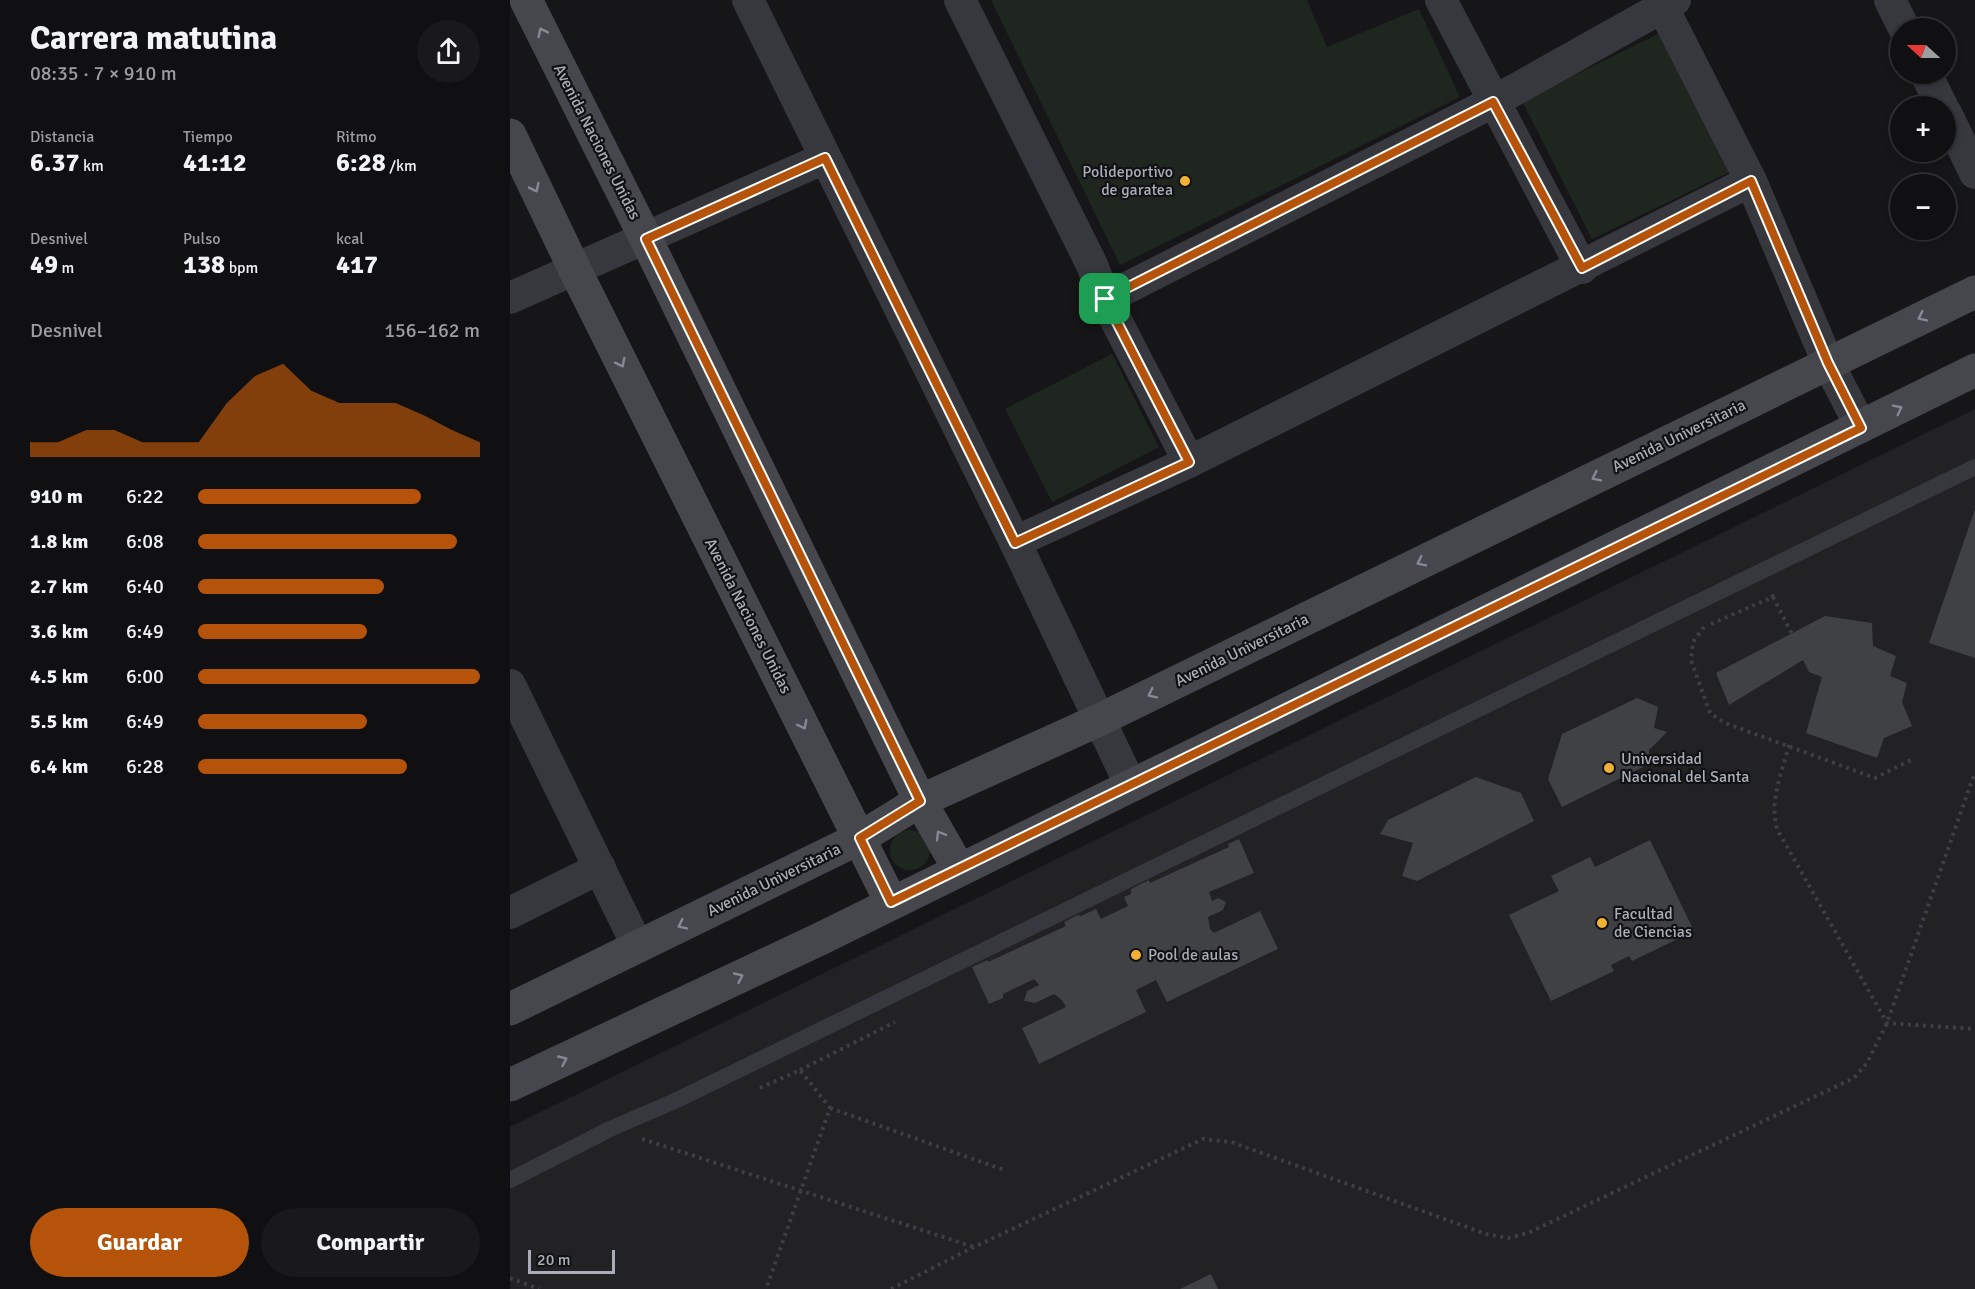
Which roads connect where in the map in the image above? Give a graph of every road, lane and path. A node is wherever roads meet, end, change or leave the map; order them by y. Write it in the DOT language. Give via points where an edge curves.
graph roads {
  1 [pos="526,0"];
  2 [pos="748,0"];
  3 [pos="960,0"];
  4 [pos="1441,0"];
  5 [pos="1890,0"];
  6 [pos="1665,2"];
  7 [pos="1899,18"];
  8 [pos="1493,102"];
  9 [pos="1956,134"];
  10 [pos="510,135"];
  11 [pos="825,158"];
  12 [pos="1975,173"];
  13 [pos="1751,181"];
  14 [pos="646,239"];
  15 [pos="1582,268"];
  16 [pos="574,270"];
  17 [pos="1975,292"];
  18 [pos="510,298"];
  19 [pos="1105,299"];
  20 [pos="1828,363"];
  21 [pos="1975,370"];
  22 [pos="1861,428"];
  23 [pos="1189,462"];
  24 [pos="1975,467"];
  25 [pos="1015,543"];
  26 [pos="1763,572"];
  27 [pos="1773,597"];
  28 [pos="1792,634"];
  29 [pos="510,685"];
  30 [pos="1099,720"];
  31 [pos="1789,745"];
  32 [pos="1913,759"];
  33 [pos="1975,772"];
  34 [pos="1131,786"];
  35 [pos="920,801"];
  36 [pos="860,838"];
  37 [pos="600,868"];
  38 [pos="959,869"];
  39 [pos="891,902"];
  40 [pos="510,913"];
  41 [pos="638,947"];
  42 [pos="510,1009"];
  43 [pos="903,1018"];
  44 [pos="1887,1023"];
  45 [pos="1975,1029"];
  46 [pos="800,1070"];
  47 [pos="510,1085"];
  48 [pos="751,1092"];
  49 [pos="830,1108"];
  50 [pos="610,1129"];
  51 [pos="1004,1170"];
  52 [pos="510,1180"];
  53 [pos="799,1190"];
  54 [pos="974,1246"];
  55 [pos="510,1278"];
  56 [pos="539,1289"];
  57 [pos="766,1289"];
  58 [pos="891,1289"];
  14 -- 1 [label="main road, Avenida Naciones Unidas, one-way"];
  2 -- 11 [label="street"];
  3 -- 19 [label="street" via="1092,265"];
  4 -- 8 [label="street"];
  5 -- 7 [label="street"];
  6 -- 8 [label="street"];
  6 -- 13 [label="street"];
  8 -- 15 [label="street"];
  8 -- 19 [label="street"];
  9 -- 12 [label="street"];
  10 -- 16 [label="main road, Avenida Naciones Unidas, one-way"];
  11 -- 14 [label="street"];
  11 -- 25 [label="street"];
  13 -- 15 [label="street"];
  13 -- 20 [label="street"];
  14 -- 16 [label="street"];
  14 -- 35 [label="main road, Avenida Naciones Unidas"];
  15 -- 23 [label="street"];
  16 -- 18 [label="street"];
  16 -- 36 [label="main road, Avenida Naciones Unidas, one-way"];
  17 -- 20 [label="main road, Avenida Universitaria, one-way"];
  19 -- 23 [label="street"];
  20 -- 22 [label="street"];
  20 -- 30 [label="main road, Avenida Universitaria, one-way"];
  22 -- 21 [label="main road, one-way"];
  22 -- 34 [label="main road"];
  23 -- 25 [label="street"];
  24 -- 26 [label="lane"];
  25 -- 30 [label="street"];
  26 -- 27 [label="path"];
  26 -- 50 [label="lane" via="677,1100"];
  27 -- 28 [label="path"];
  27 -- 31 [label="path" via="1703,628 1693,642 1691,660 1710,713 1725,723"];
  29 -- 37 [label="street"];
  30 -- 34 [label="street"];
  30 -- 35 [label="main road, Avenida Universitaria"];
  31 -- 32 [label="path" via="1875,778"];
  31 -- 44 [label="path" via="1773,819"];
  33 -- 44 [label="path"];
  34 -- 38 [label="main road"];
  35 -- 36 [label="main road, Avenida Universitaria"];
  38 -- 35 [label="main road, Avenida Naciones Unidas, one-way"];
  36 -- 39 [label="main road, Avenida Naciones Unidas"];
  36 -- 41 [label="main road, Avenida Universitaria, one-way"];
  37 -- 40 [label="street"];
  37 -- 41 [label="street"];
  38 -- 39 [label="main road"];
  47 -- 39 [label="main road, one-way"];
  41 -- 42 [label="main road, Avenida Universitaria"];
  43 -- 46 [label="path"];
  44 -- 45 [label="path"];
  44 -- 54 [label="path" via="1868,1063 1854,1078 1528,1233 1508,1238 1486,1234 1231,1142 1210,1138"];
  46 -- 48 [label="path"];
  46 -- 49 [label="path"];
  49 -- 51 [label="path"];
  49 -- 53 [label="path"];
  50 -- 52 [label="lane"];
  50 -- 53 [label="path"];
  53 -- 54 [label="path"];
  53 -- 57 [label="path"];
  54 -- 58 [label="path"];
  55 -- 56 [label="path"];
}
